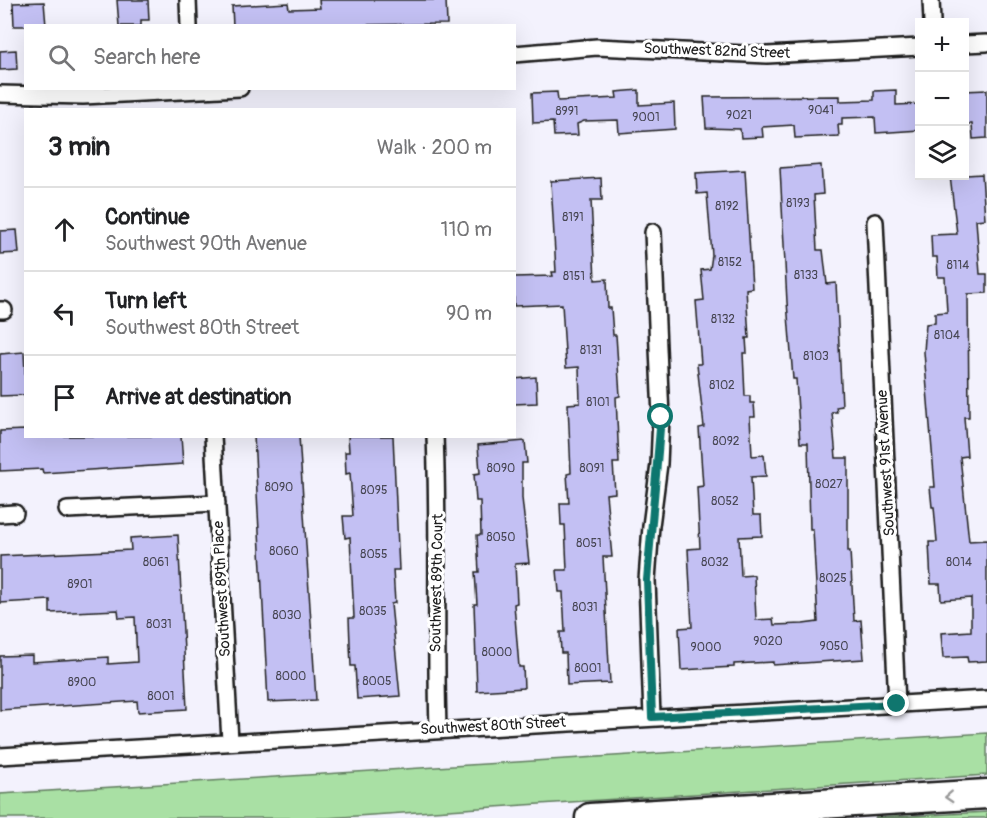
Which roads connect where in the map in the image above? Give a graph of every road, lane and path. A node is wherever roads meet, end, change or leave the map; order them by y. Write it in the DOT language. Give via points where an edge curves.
graph roads {
  1 [pos="188,0"];
  2 [pos="931,0"];
  3 [pos="932,18"];
  4 [pos="189,24"];
  5 [pos="987,43"];
  6 [pos="969,44"];
  7 [pos="915,47"];
  8 [pos="516,54"];
  9 [pos="192,90"];
  10 [pos="0,94"];
  11 [pos="875,222"];
  12 [pos="653,232"];
  13 [pos="213,438"];
  14 [pos="435,438"];
  15 [pos="217,503"];
  16 [pos="67,510"];
  17 [pos="987,699"];
  18 [pos="897,704"];
  19 [pos="652,717"];
  20 [pos="438,729"];
  21 [pos="230,741"];
  22 [pos="0,756"];
  23 [pos="987,794"];
  24 [pos="590,818"];
  1 -- 4 [label="street"];
  2 -- 3 [label="street"];
  5 -- 6 [label="street"];
  7 -- 8 [label="street, Southwest 82nd Street" via="767,55 597,47"];
  9 -- 10 [label="street" via="83,96"];
  11 -- 18 [label="street, Southwest 91st Avenue"];
  12 -- 19 [label="street" via="661,417 647,580"];
  13 -- 15 [label="street, Southwest 89th Place"];
  14 -- 20 [label="street, Southwest 89th Court" via="439,520 435,618"];
  15 -- 16 [label="street"];
  15 -- 21 [label="street, Southwest 89th Place"];
  17 -- 18 [label="street, Southwest 80th Street"];
  18 -- 19 [label="street, Southwest 80th Street"];
  19 -- 20 [label="street, Southwest 80th Street"];
  20 -- 21 [label="street, Southwest 80th Street"];
  21 -- 22 [label="street, Southwest 80th Street"];
  23 -- 24 [label="highway, one-way"];
}
